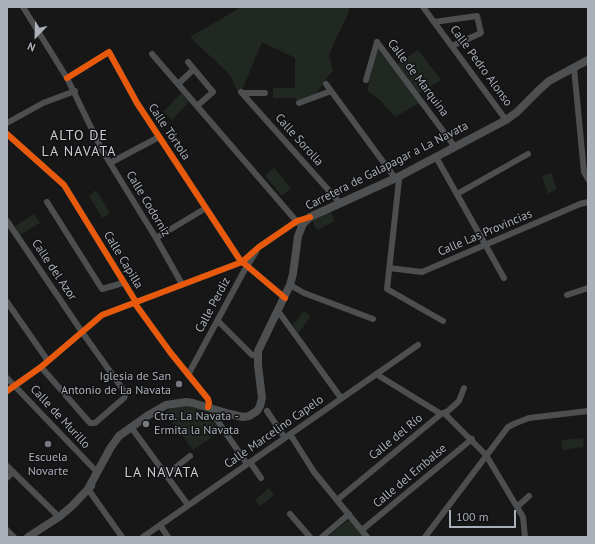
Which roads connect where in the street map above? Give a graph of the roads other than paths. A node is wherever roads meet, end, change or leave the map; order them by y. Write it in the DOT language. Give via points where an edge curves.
graph roads {
  1 [pos="23,7"];
  2 [pos="423,7"];
  3 [pos="434,22"];
  4 [pos="452,46"];
  5 [pos="152,54"];
  6 [pos="588,60"];
  7 [pos="188,62"];
  8 [pos="574,68"];
  9 [pos="194,69"];
  10 [pos="67,78"];
  11 [pos="366,80"];
  12 [pos="178,84"];
  13 [pos="326,84"];
  14 [pos="331,91"];
  15 [pos="75,92"];
  16 [pos="265,93"];
  17 [pos="299,103"];
  18 [pos="197,106"];
  19 [pos="506,120"];
  20 [pos="7,123"];
  21 [pos="7,126"];
  22 [pos="7,133"];
  23 [pos="159,137"];
  24 [pos="455,147"];
  25 [pos="528,154"];
  26 [pos="436,157"];
  27 [pos="110,164"];
  28 [pos="396,178"];
  29 [pos="588,179"];
  30 [pos="456,194"];
  31 [pos="48,202"];
  32 [pos="588,202"];
  33 [pos="340,203"];
  34 [pos="206,208"];
  35 [pos="8,224"];
  36 [pos="298,225"];
  37 [pos="156,238"];
  38 [pos="486,245"];
  39 [pos="260,247"];
  40 [pos="242,262"];
  41 [pos="247,266"];
  42 [pos="389,268"];
  43 [pos="504,278"];
  44 [pos="124,283"];
  45 [pos="182,284"];
  46 [pos="290,285"];
  47 [pos="588,288"];
  48 [pos="567,295"];
  49 [pos="285,298"];
  50 [pos="7,302"];
  51 [pos="136,302"];
  52 [pos="278,310"];
  53 [pos="373,318"];
  54 [pos="218,321"];
  55 [pos="443,321"];
  56 [pos="82,332"];
  57 [pos="418,345"];
  58 [pos="258,356"];
  59 [pos="48,361"];
  60 [pos="41,367"];
  61 [pos="376,374"];
  62 [pos="188,375"];
  63 [pos="7,378"];
  64 [pos="15,386"];
  65 [pos="464,388"];
  66 [pos="7,391"];
  67 [pos="341,398"];
  68 [pos="208,407"];
  69 [pos="216,410"];
  70 [pos="266,411"];
  71 [pos="588,411"];
  72 [pos="442,414"];
  73 [pos="131,427"];
  74 [pos="290,434"];
  75 [pos="122,435"];
  76 [pos="285,438"];
  77 [pos="472,439"];
  78 [pos="111,454"];
  79 [pos="486,454"];
  80 [pos="190,456"];
  81 [pos="249,463"];
  82 [pos="7,466"];
  83 [pos="13,472"];
  84 [pos="96,472"];
  85 [pos="166,475"];
  86 [pos="7,478"];
  87 [pos="261,478"];
  88 [pos="94,483"];
  89 [pos="88,490"];
  90 [pos="528,496"];
  91 [pos="337,500"];
  92 [pos="188,505"];
  93 [pos="517,507"];
  94 [pos="290,514"];
  95 [pos="349,514"];
  96 [pos="59,517"];
  97 [pos="160,525"];
  98 [pos="7,530"];
  99 [pos="362,530"];
  100 [pos="14,537"];
  101 [pos="28,537"];
  102 [pos="122,537"];
  103 [pos="144,537"];
  104 [pos="168,537"];
  105 [pos="310,537"];
  106 [pos="322,537"];
  107 [pos="367,537"];
  108 [pos="425,537"];
  109 [pos="524,537"];
  1 -- 10 [label="street, Calle Codorniz"];
  2 -- 3 [label="street, Calle Pedro Alonso"];
  3 -- 4 [label="street, Calle Pedro Alonso"];
  3 -- 4 [label="street" via="477,16 481,33"];
  4 -- 19 [label="street, Calle Pedro Alonso"];
  5 -- 12 [label="street"];
  6 -- 8 [label="main road, Carretera de Galapagar a La Navata"];
  7 -- 9 [label="street"];
  8 -- 19 [label="main road, Carretera de Galapagar a La Navata" via="549,81"];
  8 -- 29 [label="street" via="584,172"];
  9 -- 12 [label="street"];
  9 -- 18 [label="street" via="213,92"];
  10 -- 15 [label="street, Calle Codorniz"];
  10 -- 23 [label="street, Calle Tórtola" via="109,52 137,104"];
  11 -- 24 [label="street, Calle de Marquina" via="377,42"];
  12 -- 18 [label="street"];
  13 -- 14 [label="street"];
  14 -- 17 [label="street"];
  14 -- 28 [label="street"];
  15 -- 20 [label="street" via="43,103"];
  15 -- 27 [label="street, Calle Codorniz"];
  16 -- 33 [label="street, Calle Sorolla" via="242,92"];
  18 -- 36 [label="street"];
  19 -- 24 [label="main road, Carretera de Galapagar a La Navata"];
  21 -- 22 [label="street"];
  22 -- 44 [label="street, Calle Capilla" via="64,185"];
  23 -- 27 [label="street"];
  23 -- 34 [label="street, Calle Tórtola"];
  24 -- 26 [label="main road, Carretera de Galapagar a La Navata"];
  25 -- 30 [label="street"];
  26 -- 28 [label="main road, Carretera de Galapagar a La Navata"];
  26 -- 30 [label="street"];
  27 -- 37 [label="street, Calle Codorniz"];
  28 -- 33 [label="main road, Carretera de Galapagar a La Navata"];
  28 -- 42 [label="street" via="399,180"];
  30 -- 38 [label="street"];
  31 -- 44 [label="street" via="102,289"];
  32 -- 38 [label="street, Calle Las Provincias"];
  33 -- 36 [label="main road, Carretera de Galapagar a La Navata"];
  34 -- 37 [label="street"];
  34 -- 40 [label="street, Calle Tórtola"];
  35 -- 56 [label="street, Calle del Azor"];
  36 -- 39 [label="street, Calle Perdiz"];
  36 -- 46 [label="main road"];
  37 -- 45 [label="street, Calle Codorniz"];
  38 -- 42 [label="street, Calle Las Provincias" via="422,272"];
  38 -- 43 [label="street"];
  39 -- 40 [label="street, Calle Perdiz"];
  39 -- 41 [label="street, Calle Perdiz"];
  40 -- 41 [label="street, Calle Tórtola"];
  40 -- 45 [label="street, Calle Perdiz"];
  41 -- 49 [label="street, Calle Tórtola"];
  41 -- 54 [label="street, Calle Perdiz"];
  42 -- 55 [label="street" via="387,289"];
  44 -- 51 [label="street, Calle Capilla"];
  45 -- 51 [label="street, Calle Perdiz"];
  46 -- 49 [label="main road"];
  46 -- 53 [label="street" via="304,293"];
  47 -- 48 [label="street"];
  49 -- 52 [label="main road"];
  50 -- 59 [label="street"];
  51 -- 56 [label="street, Calle Perdiz" via="102,315"];
  51 -- 62 [label="street, Calle Capilla" via="144,317"];
  52 -- 58 [label="main road" via="261,344"];
  52 -- 67 [label="street"];
  54 -- 58 [label="street" via="252,355"];
  54 -- 62 [label="street, Calle Perdiz"];
  56 -- 59 [label="street, Calle Perdiz"];
  56 -- 60 [label="street, Calle del Azor" via="125,395 95,423 90,423"];
  57 -- 61 [label="street, Calle Marcelino Capelo"];
  58 -- 69 [label="main road" via="262,398 259,409 252,415 243,417"];
  59 -- 60 [label="street, Calle Perdiz"];
  60 -- 64 [label="street, Calle Perdiz"];
  61 -- 67 [label="street, Calle Marcelino Capelo"];
  61 -- 72 [label="street"];
  62 -- 68 [label="street, Calle Capilla" via="208,399"];
  63 -- 64 [label="street, Calle de Murillo"];
  64 -- 66 [label="street, Calle Perdiz"];
  64 -- 84 [label="street, Calle de Murillo"];
  65 -- 72 [label="street, Calle del Río" via="459,401"];
  67 -- 74 [label="street, Calle Marcelino Capelo"];
  68 -- 69 [label="main road"];
  68 -- 73 [label="main road" via="193,403 176,403 156,410"];
  69 -- 81 [label="street" via="215,417"];
  70 -- 76 [label="street"];
  71 -- 79 [label="street" via="530,418 516,423 508,427"];
  72 -- 77 [label="street"];
  72 -- 91 [label="street, Calle del Río"];
  73 -- 75 [label="main road"];
  73 -- 85 [label="street"];
  74 -- 76 [label="street, Calle Marcelino Capelo"];
  74 -- 91 [label="street" via="314,472"];
  75 -- 78 [label="main road"];
  75 -- 84 [label="main road" via="111,447"];
  76 -- 81 [label="street, Calle Marcelino Capelo"];
  77 -- 79 [label="street"];
  77 -- 99 [label="street, Calle del Embalse"];
  78 -- 84 [label="main road" via="99,472"];
  78 -- 88 [label="main road"];
  79 -- 93 [label="street"];
  79 -- 108 [label="street"];
  80 -- 85 [label="street"];
  81 -- 87 [label="street"];
  81 -- 92 [label="street, Calle Marcelino Capelo"];
  82 -- 83 [label="street"];
  83 -- 86 [label="street"];
  83 -- 96 [label="street"];
  84 -- 88 [label="main road"];
  84 -- 89 [label="main road"];
  85 -- 92 [label="street"];
  88 -- 89 [label="main road"];
  89 -- 96 [label="main road"];
  89 -- 102 [label="street"];
  90 -- 93 [label="street"];
  91 -- 95 [label="street"];
  92 -- 97 [label="street, Calle Marcelino Capelo"];
  93 -- 109 [label="street" via="523,518"];
  94 -- 105 [label="street"];
  95 -- 99 [label="street"];
  95 -- 106 [label="street"];
  96 -- 101 [label="main road"];
  97 -- 103 [label="street, Calle Marcelino Capelo"];
  97 -- 104 [label="street"];
  98 -- 100 [label="street"];
  99 -- 107 [label="street"];
}
